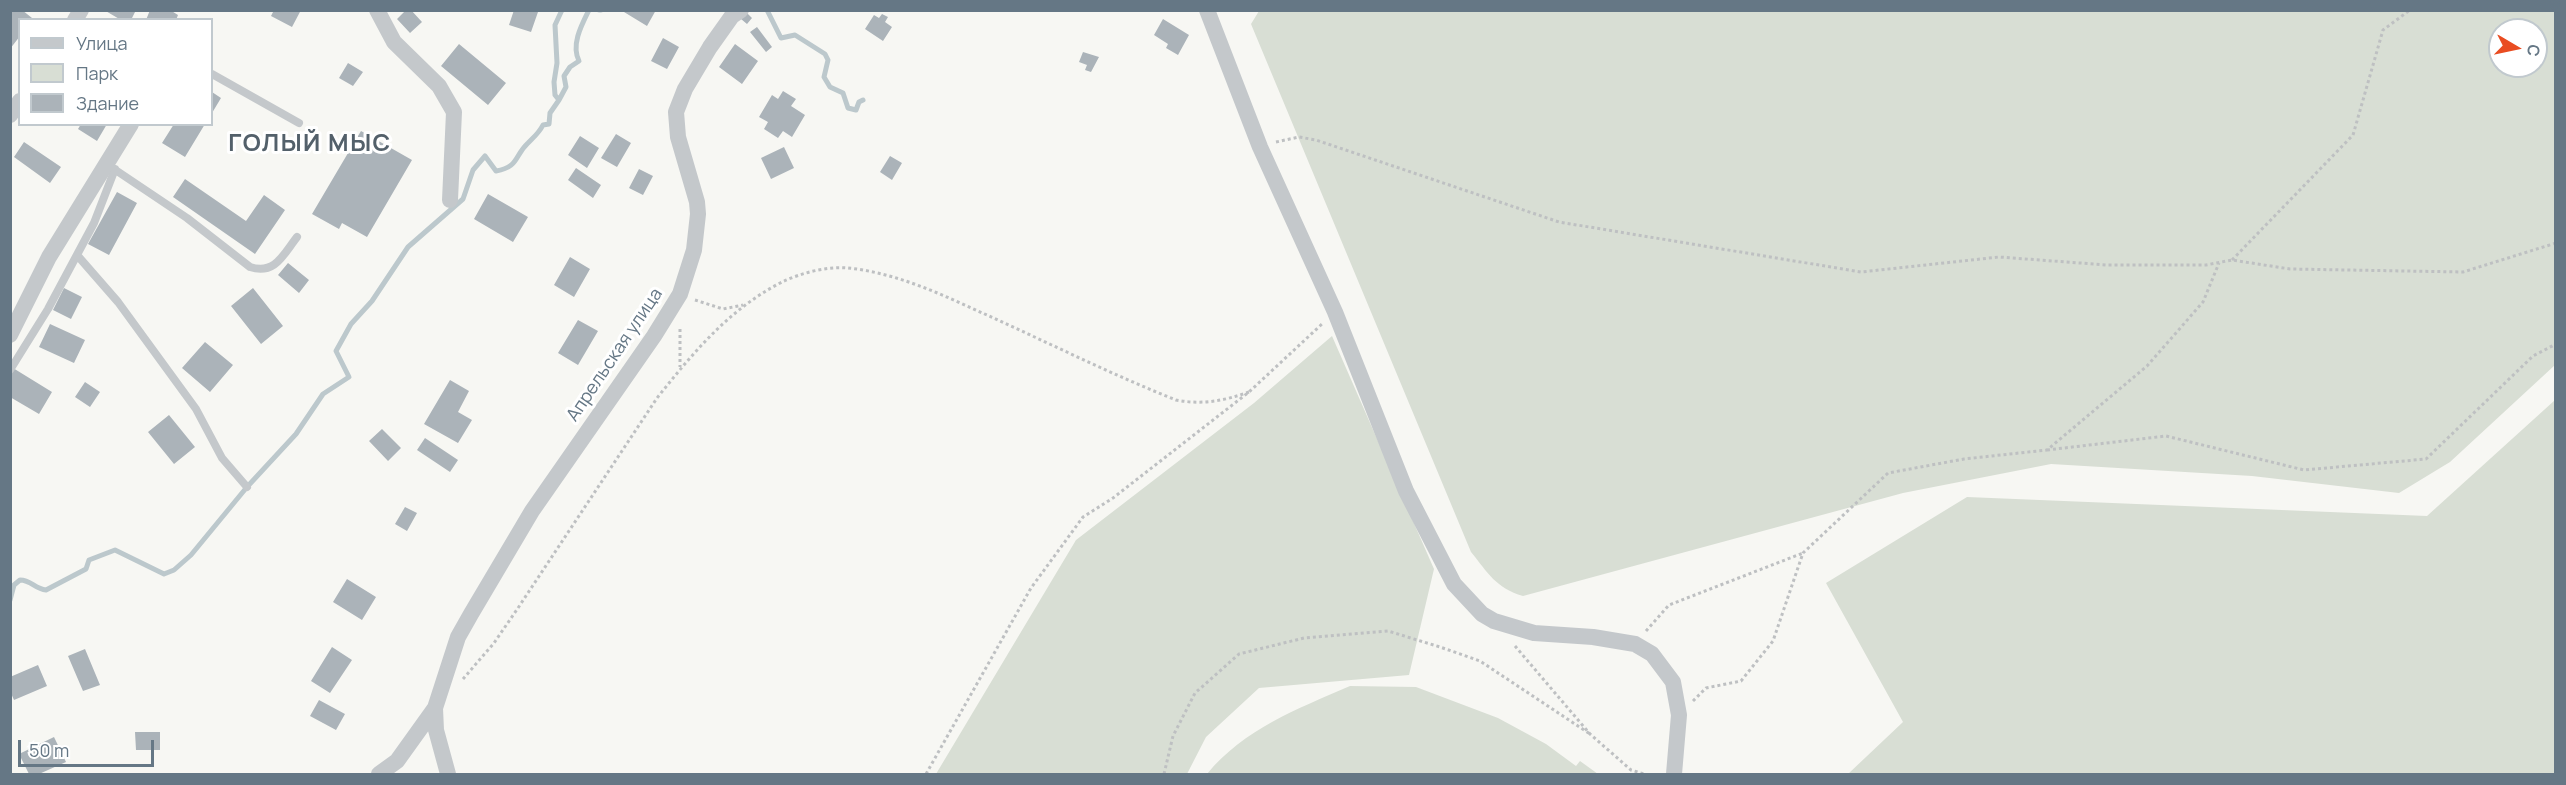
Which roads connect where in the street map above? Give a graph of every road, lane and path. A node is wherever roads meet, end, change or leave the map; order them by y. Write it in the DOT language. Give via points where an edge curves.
graph roads {
  1 [pos="377,10"];
  2 [pos="741,10"];
  3 [pos="1207,10"];
  4 [pos="2410,10"];
  5 [pos="213,75"];
  6 [pos="299,123"];
  7 [pos="130,126"];
  8 [pos="1260,147"];
  9 [pos="111,167"];
  10 [pos="450,200"];
  11 [pos="297,237"];
  12 [pos="2556,243"];
  13 [pos="77,255"];
  14 [pos="2232,260"];
  15 [pos="2219,263"];
  16 [pos="680,294"];
  17 [pos="744,305"];
  18 [pos="1335,312"];
  19 [pos="680,326"];
  20 [pos="10,335"];
  21 [pos="2556,344"];
  22 [pos="680,369"];
  23 [pos="10,370"];
  24 [pos="1249,392"];
  25 [pos="2047,450"];
  26 [pos="247,487"];
  27 [pos="1803,553"];
  28 [pos="1494,621"];
  29 [pos="1635,644"];
  30 [pos="457,686"];
  31 [pos="435,708"];
  32 [pos="1679,715"];
  33 [pos="1590,734"];
  34 [pos="378,774"];
  35 [pos="448,774"];
  36 [pos="926,774"];
  37 [pos="1164,774"];
  38 [pos="1644,774"];
  39 [pos="1674,774"];
  1 -- 10 [label="street" via="394,42 439,86 454,112"];
  2 -- 16 [label="street, Апрельская улица" via="732,16 710,47 685,88 676,112 678,137 698,214 694,250"];
  3 -- 8 [label="street"];
  4 -- 14 [label="path" via="2383,30 2352,135"];
  5 -- 6 [label="lane"];
  7 -- 9 [label="street"];
  8 -- 15 [label="path" via="1308,138 1559,222 1861,272 1999,257 2108,265"];
  8 -- 18 [label="street"];
  9 -- 11 [label="lane" via="250,267 260,270 277,263"];
  9 -- 13 [label="lane" via="94,223"];
  9 -- 20 [label="street" via="50,257"];
  12 -- 14 [label="path" via="2463,272 2290,269"];
  13 -- 23 [label="lane"];
  13 -- 26 [label="lane" via="118,302 196,410 222,458"];
  14 -- 15 [label="path"];
  15 -- 25 [label="path" via="2204,302 2147,366"];
  16 -- 17 [label="path" via="715,308"];
  16 -- 31 [label="street, Апрельская улица" via="532,511 471,614 451,654"];
  17 -- 22 [label="path"];
  17 -- 24 [label="path" via="784,281 807,273 846,268 871,272 936,292 1176,400 1206,404"];
  18 -- 24 [label="path"];
  18 -- 28 [label="street" via="1406,491 1454,584 1482,614"];
  19 -- 22 [label="path"];
  21 -- 25 [label="path" via="2533,356 2426,459 2304,470 2166,436"];
  22 -- 30 [label="path" via="500,634"];
  24 -- 36 [label="path" via="1083,517 1031,588"];
  25 -- 27 [label="path" via="1888,472"];
  27 -- 29 [label="path" via="1669,605"];
  27 -- 32 [label="path" via="1773,641 1741,681 1706,688"];
  28 -- 29 [label="street" via="1534,633"];
  28 -- 33 [label="path"];
  29 -- 32 [label="street" via="1652,654 1673,682"];
  31 -- 34 [label="street, Апрельская улица" via="397,762"];
  31 -- 35 [label="street, Апрельская улица" via="435,730"];
  32 -- 39 [label="street"];
  33 -- 37 [label="path" via="1480,661 1440,647 1388,631 1305,638 1239,654 1195,693 1173,736"];
  33 -- 38 [label="path" via="1630,770"];
}
